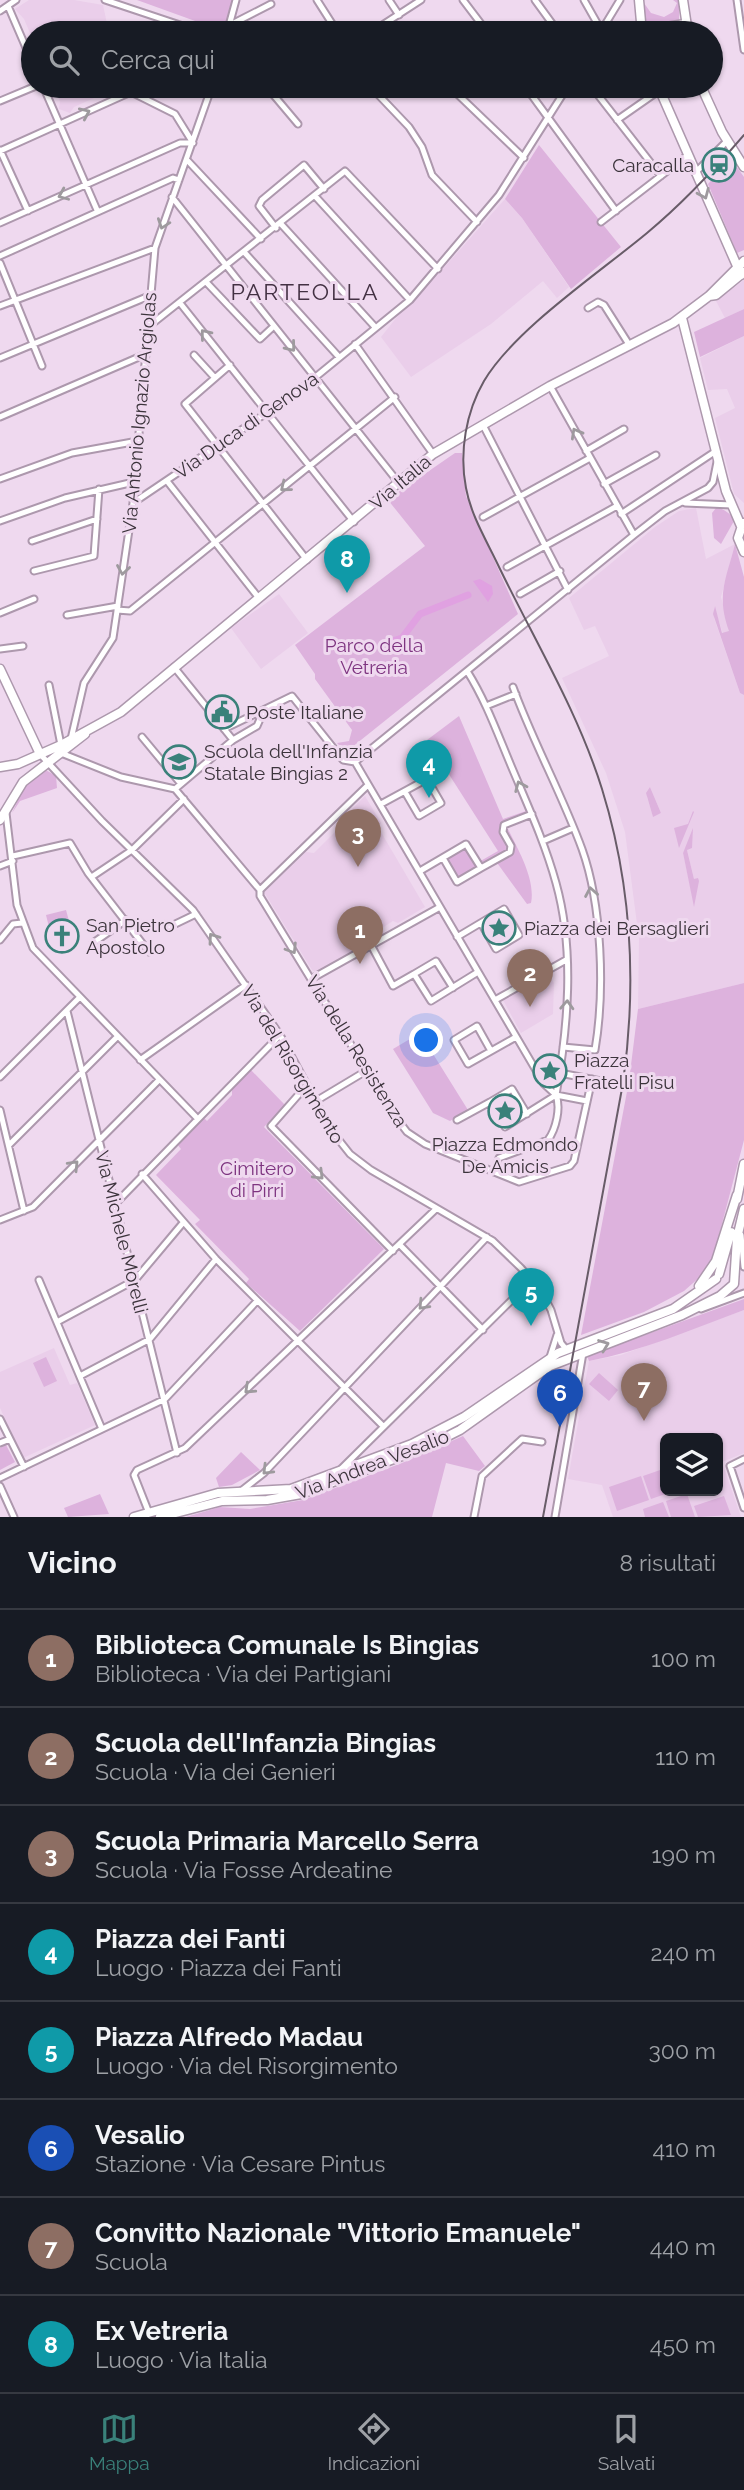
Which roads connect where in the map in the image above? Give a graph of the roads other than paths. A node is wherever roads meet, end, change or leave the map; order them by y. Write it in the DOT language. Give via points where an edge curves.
graph roads {
  1 [pos="16,0"];
  2 [pos="105,0"];
  3 [pos="236,0"];
  4 [pos="317,0"];
  5 [pos="389,0"];
  6 [pos="421,0"];
  7 [pos="463,0"];
  8 [pos="535,0"];
  9 [pos="584,0"];
  10 [pos="620,0"];
  11 [pos="639,0"];
  12 [pos="683,0"];
  13 [pos="737,0"];
  14 [pos="122,2"];
  15 [pos="271,4"];
  16 [pos="8,6"];
  17 [pos="0,11"];
  18 [pos="399,15"];
  19 [pos="172,21"];
  20 [pos="231,21"];
  21 [pos="238,21"];
  22 [pos="330,21"];
  23 [pos="389,21"];
  24 [pos="479,21"];
  25 [pos="550,21"];
  26 [pos="595,21"];
  27 [pos="608,21"];
  28 [pos="641,21"];
  29 [pos="686,21"];
  30 [pos="742,29"];
  31 [pos="21,36"];
  32 [pos="744,50"];
  33 [pos="21,92"];
  34 [pos="48,98"];
  35 [pos="118,98"];
  36 [pos="143,98"];
  37 [pos="208,98"];
  38 [pos="276,98"];
  39 [pos="381,98"];
  40 [pos="462,98"];
  41 [pos="534,98"];
  42 [pos="561,98"];
  43 [pos="600,98"];
  44 [pos="646,98"];
  45 [pos="663,98"];
  46 [pos="707,98"];
  47 [pos="0,101"];
  48 [pos="549,118"];
  49 [pos="617,120"];
  50 [pos="60,124"];
  51 [pos="298,124"];
  52 [pos="727,141"];
  53 [pos="193,143"];
  54 [pos="0,150"];
  55 [pos="688,155"];
  56 [pos="524,158"];
  57 [pos="187,160"];
  58 [pos="744,167"];
  59 [pos="695,173"];
  60 [pos="661,176"];
  61 [pos="179,180"];
  62 [pos="86,185"];
  63 [pos="324,189"];
  64 [pos="315,196"];
  65 [pos="173,197"];
  66 [pos="97,210"];
  67 [pos="28,211"];
  68 [pos="617,211"];
  69 [pos="477,222"];
  70 [pos="601,222"];
  71 [pos="0,223"];
  72 [pos="278,226"];
  73 [pos="261,239"];
  74 [pos="155,248"];
  75 [pos="245,253"];
  76 [pos="0,256"];
  77 [pos="744,261"];
  78 [pos="0,263"];
  79 [pos="227,266"];
  80 [pos="438,269"];
  81 [pos="740,271"];
  82 [pos="207,283"];
  83 [pos="603,294"];
  84 [pos="149,296"];
  85 [pos="15,300"];
  86 [pos="410,300"];
  87 [pos="598,302"];
  88 [pos="180,303"];
  89 [pos="0,306"];
  90 [pos="588,308"];
  91 [pos="682,318"];
  92 [pos="274,326"];
  93 [pos="148,327"];
  94 [pos="375,327"];
  95 [pos="34,344"];
  96 [pos="355,344"];
  97 [pos="631,347"];
  98 [pos="146,354"];
  99 [pos="194,355"];
  100 [pos="339,356"];
  101 [pos="0,358"];
  102 [pos="230,365"];
  103 [pos="42,366"];
  104 [pos="315,377"];
  105 [pos="215,378"];
  106 [pos="550,386"];
  107 [pos="394,397"];
  108 [pos="267,412"];
  109 [pos="0,417"];
  110 [pos="483,425"];
  111 [pos="356,429"];
  112 [pos="624,429"];
  113 [pos="138,441"];
  114 [pos="217,446"];
  115 [pos="586,451"];
  116 [pos="433,454"];
  117 [pos="656,455"];
  118 [pos="717,455"];
  119 [pos="590,458"];
  120 [pos="310,466"];
  121 [pos="0,479"];
  122 [pos="167,481"];
  123 [pos="134,482"];
  124 [pos="398,482"];
  125 [pos="604,484"];
  126 [pos="99,489"];
  127 [pos="726,491"];
  128 [pos="521,496"];
  129 [pos="133,503"];
  130 [pos="685,503"];
  131 [pos="262,505"];
  132 [pos="732,505"];
  133 [pos="617,506"];
  134 [pos="744,510"];
  135 [pos="621,514"];
  136 [pos="483,517"];
  137 [pos="97,519"];
  138 [pos="0,521"];
  139 [pos="354,522"];
  140 [pos="742,524"];
  141 [pos="634,534"];
  142 [pos="32,541"];
  143 [pos="216,542"];
  144 [pos="547,545"];
  145 [pos="744,552"];
  146 [pos="307,560"];
  147 [pos="507,567"];
  148 [pos="34,571"];
  149 [pos="560,571"];
  150 [pos="568,590"];
  151 [pos="520,594"];
  152 [pos="258,597"];
  153 [pos="34,600"];
  154 [pos="117,608"];
  155 [pos="0,613"];
  156 [pos="67,615"];
  157 [pos="23,646"];
  158 [pos="0,649"];
  159 [pos="174,667"];
  160 [pos="467,671"];
  161 [pos="1,672"];
  162 [pos="50,685"];
  163 [pos="513,687"];
  164 [pos="516,695"];
  165 [pos="486,706"];
  166 [pos="264,710"];
  167 [pos="224,729"];
  168 [pos="85,734"];
  169 [pos="142,737"];
  170 [pos="71,739"];
  171 [pos="233,740"];
  172 [pos="61,749"];
  173 [pos="40,754"];
  174 [pos="355,762"];
  175 [pos="48,763"];
  176 [pos="16,764"];
  177 [pos="0,767"];
  178 [pos="23,782"];
  179 [pos="181,784"];
  180 [pos="368,785"];
  181 [pos="175,789"];
  182 [pos="405,792"];
  183 [pos="184,799"];
  184 [pos="381,804"];
  185 [pos="532,814"];
  186 [pos="3,816"];
  187 [pos="573,828"];
  188 [pos="543,841"];
  189 [pos="132,850"];
  190 [pos="13,858"];
  191 [pos="443,858"];
  192 [pos="0,866"];
  193 [pos="481,869"];
  194 [pos="420,872"];
  195 [pos="93,876"];
  196 [pos="260,890"];
  197 [pos="440,907"];
  198 [pos="196,914"];
  199 [pos="126,920"];
  200 [pos="22,923"];
  201 [pos="481,923"];
  202 [pos="167,928"];
  203 [pos="457,937"];
  204 [pos="0,940"];
  205 [pos="93,943"];
  206 [pos="370,945"];
  207 [pos="149,952"];
  208 [pos="566,960"];
  209 [pos="478,972"];
  210 [pos="414,974"];
  211 [pos="311,979"];
  212 [pos="246,985"];
  213 [pos="453,988"];
  214 [pos="80,997"];
  215 [pos="495,1000"];
  216 [pos="67,1011"];
  217 [pos="280,1035"];
  218 [pos="117,1037"];
  219 [pos="516,1037"];
  220 [pos="563,1047"];
  221 [pos="491,1051"];
  222 [pos="140,1060"];
  223 [pos="366,1070"];
  224 [pos="82,1072"];
  225 [pos="538,1073"];
  226 [pos="560,1073"];
  227 [pos="0,1077"];
  228 [pos="592,1079"];
  229 [pos="159,1080"];
  230 [pos="617,1084"];
  231 [pos="307,1085"];
  232 [pos="556,1095"];
  233 [pos="316,1101"];
  234 [pos="587,1101"];
  235 [pos="490,1102"];
  236 [pos="0,1110"];
  237 [pos="527,1114"];
  238 [pos="196,1117"];
  239 [pos="457,1120"];
  240 [pos="99,1140"];
  241 [pos="9,1145"];
  242 [pos="744,1164"];
  243 [pos="494,1172"];
  244 [pos="142,1174"];
  245 [pos="737,1195"];
  246 [pos="116,1203"];
  247 [pos="436,1209"];
  248 [pos="744,1209"];
  249 [pos="24,1211"];
  250 [pos="0,1220"];
  251 [pos="182,1224"];
  252 [pos="740,1228"];
  253 [pos="487,1237"];
  254 [pos="400,1245"];
  255 [pos="393,1251"];
  256 [pos="216,1259"];
  257 [pos="744,1267"];
  258 [pos="718,1276"];
  259 [pos="737,1277"];
  260 [pos="39,1280"];
  261 [pos="135,1280"];
  262 [pos="532,1280"];
  263 [pos="440,1287"];
  264 [pos="728,1290"];
  265 [pos="743,1293"];
  266 [pos="257,1301"];
  267 [pos="656,1315"];
  268 [pos="682,1315"];
  269 [pos="57,1322"];
  270 [pos="483,1330"];
  271 [pos="557,1335"];
  272 [pos="150,1339"];
  273 [pos="299,1343"];
  274 [pos="566,1349"];
  275 [pos="583,1353"];
  276 [pos="550,1357"];
  277 [pos="80,1376"];
  278 [pos="345,1388"];
  279 [pos="165,1399"];
  280 [pos="0,1419"];
  281 [pos="383,1426"];
  282 [pos="102,1429"];
  283 [pos="10,1438"];
  284 [pos="542,1442"];
  285 [pos="0,1443"];
  286 [pos="366,1444"];
  287 [pos="177,1453"];
  288 [pos="375,1458"];
  289 [pos="744,1458"];
  290 [pos="24,1467"];
  291 [pos="338,1472"];
  292 [pos="0,1478"];
  293 [pos="0,1486"];
  294 [pos="240,1492"];
  295 [pos="744,1508"];
  296 [pos="149,1513"];
  297 [pos="14,1517"];
  298 [pos="134,1517"];
  299 [pos="160,1517"];
  300 [pos="474,1517"];
  301 [pos="555,1517"];
  1 -- 16 [label="street"];
  2 -- 14 [label="street"];
  3 -- 20 [label="street"];
  4 -- 22 [label="street"];
  5 -- 18 [label="street"];
  6 -- 18 [label="street"];
  7 -- 24 [label="street"];
  8 -- 25 [label="street"];
  9 -- 26 [label="street"];
  10 -- 27 [label="street"];
  11 -- 28 [label="street"];
  12 -- 29 [label="street"];
  13 -- 30 [label="street"];
  14 -- 19 [label="street"];
  15 -- 21 [label="street"];
  16 -- 17 [label="street"];
  16 -- 31 [label="street"];
  18 -- 23 [label="street"];
  30 -- 32 [label="street"];
  33 -- 47 [label="street"];
  34 -- 50 [label="street"];
  50 -- 35 [label="street, one-way"];
  36 -- 53 [label="street, one-way" via="175,114"];
  37 -- 53 [label="street, Via Antonio Ignazio Argiolas"];
  38 -- 51 [label="street"];
  39 -- 69 [label="street" via="409,127 432,175"];
  40 -- 56 [label="street"];
  41 -- 48 [label="street"];
  42 -- 48 [label="street, Via Duca di Genova"];
  43 -- 49 [label="street"];
  44 -- 49 [label="street"];
  45 -- 55 [label="street"];
  46 -- 52 [label="street"];
  48 -- 56 [label="street, Via Duca di Genova"];
  48 -- 68 [label="street"];
  49 -- 60 [label="street"];
  50 -- 54 [label="street"];
  50 -- 62 [label="street"];
  52 -- 58 [label="street"];
  52 -- 59 [label="street"];
  53 -- 57 [label="street, Via Antonio Ignazio Argiolas"];
  53 -- 62 [label="street" via="180,143"];
  54 -- 67 [label="street"];
  55 -- 59 [label="street"];
  55 -- 60 [label="street"];
  56 -- 69 [label="street, Via Duca di Genova"];
  57 -- 61 [label="street, Via Antonio Ignazio Argiolas"];
  57 -- 73 [label="street"];
  59 -- 81 [label="street, one-way"];
  60 -- 68 [label="street"];
  61 -- 65 [label="street, Via Antonio Ignazio Argiolas"];
  61 -- 66 [label="street" via="173,177"];
  62 -- 66 [label="street"];
  62 -- 67 [label="street, one-way"];
  63 -- 64 [label="street"];
  63 -- 72 [label="street" via="304,165 259,206"];
  63 -- 80 [label="street" via="345,171"];
  64 -- 72 [label="street"];
  64 -- 86 [label="street"];
  65 -- 74 [label="street, Via Antonio Ignazio Argiolas, one-way"];
  65 -- 79 [label="street"];
  66 -- 76 [label="street"];
  67 -- 71 [label="street"];
  68 -- 70 [label="street"];
  69 -- 80 [label="street, Via Duca di Genova"];
  72 -- 73 [label="street"];
  72 -- 94 [label="street"];
  73 -- 75 [label="street"];
  74 -- 84 [label="street, Via Antonio Ignazio Argiolas"];
  74 -- 85 [label="street"];
  75 -- 79 [label="street"];
  75 -- 100 [label="street"];
  77 -- 81 [label="street, Via Italia"];
  78 -- 85 [label="street"];
  79 -- 82 [label="street"];
  79 -- 92 [label="street"];
  80 -- 86 [label="street, Via Duca di Genova"];
  81 -- 91 [label="street, Via Italia" via="716,295"];
  82 -- 88 [label="street"];
  82 -- 92 [label="street" via="260,339"];
  83 -- 87 [label="street"];
  84 -- 93 [label="street, Via Antonio Ignazio Argiolas"];
  84 -- 95 [label="street"];
  85 -- 89 [label="street"];
  85 -- 95 [label="street"];
  86 -- 94 [label="street, Via Duca di Genova"];
  87 -- 90 [label="street"];
  87 -- 97 [label="street"];
  88 -- 93 [label="street"];
  102 -- 88 [label="street, one-way"];
  91 -- 97 [label="street, Via Italia"];
  91 -- 118 [label="street"];
  92 -- 104 [label="street, one-way"];
  93 -- 98 [label="street, Via Antonio Ignazio Argiolas"];
  94 -- 96 [label="street, Via Duca di Genova"];
  95 -- 101 [label="street"];
  95 -- 103 [label="street"];
  96 -- 100 [label="street, Via Duca di Genova"];
  96 -- 107 [label="street"];
  97 -- 106 [label="street, Via Italia"];
  98 -- 109 [label="street"];
  98 -- 113 [label="street, Via Antonio Ignazio Argiolas"];
  99 -- 105 [label="street"];
  100 -- 104 [label="street, Via Duca di Genova"];
  102 -- 105 [label="street"];
  102 -- 108 [label="street"];
  104 -- 108 [label="street, Via Duca di Genova"];
  104 -- 111 [label="street"];
  105 -- 114 [label="street" via="185,404"];
  106 -- 110 [label="street, Via Italia"];
  115 -- 106 [label="street, one-way"];
  107 -- 111 [label="street"];
  107 -- 116 [label="street"];
  108 -- 114 [label="street, Via Duca di Genova"];
  108 -- 120 [label="street"];
  110 -- 116 [label="street, Via Italia"];
  110 -- 128 [label="street"];
  111 -- 120 [label="street"];
  111 -- 124 [label="street"];
  112 -- 115 [label="street"];
  113 -- 121 [label="street" via="72,453"];
  113 -- 123 [label="street, Via Antonio Ignazio Argiolas"];
  114 -- 122 [label="street, Via Duca di Genova"];
  114 -- 131 [label="street"];
  115 -- 119 [label="street"];
  116 -- 124 [label="street, Via Italia"];
  117 -- 125 [label="street"];
  118 -- 127 [label="street"];
  118 -- 130 [label="street" via="713,482"];
  118 -- 135 [label="street"];
  119 -- 125 [label="street"];
  119 -- 128 [label="street"];
  120 -- 131 [label="street, one-way"];
  120 -- 139 [label="street"];
  122 -- 129 [label="street, Via Duca di Genova"];
  122 -- 143 [label="street"];
  123 -- 126 [label="street"];
  123 -- 129 [label="street, Via Antonio Ignazio Argiolas"];
  124 -- 139 [label="street, Via Italia"];
  125 -- 133 [label="street"];
  126 -- 137 [label="street"];
  126 -- 138 [label="street"];
  127 -- 132 [label="street"];
  127 -- 134 [label="street"];
  128 -- 136 [label="street"];
  128 -- 144 [label="street"];
  129 -- 154 [label="street, Via Antonio Ignazio Argiolas, one-way"];
  130 -- 132 [label="street"];
  130 -- 141 [label="street"];
  131 -- 143 [label="street"];
  131 -- 146 [label="street"];
  132 -- 140 [label="street"];
  133 -- 135 [label="street"];
  133 -- 144 [label="street"];
  135 -- 141 [label="street"];
  137 -- 142 [label="street"];
  137 -- 148 [label="street" via="94,556"];
  139 -- 146 [label="street, Via Italia"];
  140 -- 145 [label="street" via="738,538"];
  141 -- 150 [label="street"];
  143 -- 152 [label="street"];
  143 -- 154 [label="street" via="130,611"];
  144 -- 147 [label="street"];
  144 -- 149 [label="street"];
  146 -- 152 [label="street, Via Italia"];
  149 -- 150 [label="street"];
  149 -- 151 [label="street"];
  150 -- 160 [label="street"];
  152 -- 159 [label="street, Via Italia"];
  153 -- 155 [label="street"];
  154 -- 156 [label="street"];
  154 -- 170 [label="street, Via Antonio Ignazio Argiolas" via="110,644 84,682"];
  157 -- 158 [label="street"];
  159 -- 167 [label="street"];
  159 -- 168 [label="street, Via Italia" via="121,712"];
  160 -- 165 [label="street"];
  160 -- 174 [label="street"];
  161 -- 173 [label="street"];
  162 -- 172 [label="street"];
  163 -- 164 [label="street"];
  164 -- 165 [label="street"];
  164 -- 187 [label="street"];
  185 -- 165 [label="street, one-way"];
  166 -- 167 [label="street"];
  166 -- 171 [label="street" via="257,726"];
  166 -- 174 [label="street" via="292,696 343,760"];
  167 -- 171 [label="street"];
  168 -- 170 [label="street"];
  168 -- 172 [label="street"];
  169 -- 179 [label="street"];
  170 -- 172 [label="street"];
  171 -- 179 [label="street"];
  172 -- 173 [label="street"];
  172 -- 175 [label="street"];
  172 -- 181 [label="street" via="121,776"];
  173 -- 175 [label="street, Via del Risorgimento"];
  173 -- 176 [label="street"];
  174 -- 180 [label="street"];
  175 -- 178 [label="street"];
  175 -- 189 [label="street, Via del Risorgimento"];
  176 -- 177 [label="street"];
  176 -- 178 [label="street"];
  178 -- 186 [label="street"];
  179 -- 181 [label="street"];
  180 -- 184 [label="street"];
  180 -- 196 [label="street"];
  181 -- 183 [label="street, Via della Resistenza"];
  182 -- 182 [label="street" via="419,816 441,803 427,779"];
  182 -- 184 [label="street"];
  183 -- 189 [label="street"];
  183 -- 196 [label="street, Via della Resistenza"];
  184 -- 194 [label="street"];
  185 -- 188 [label="street"];
  185 -- 193 [label="street" via="505,825 510,852"];
  186 -- 190 [label="street"];
  187 -- 188 [label="street"];
  220 -- 187 [label="street, one-way" via="595,1050 599,1008 594,904 583,851"];
  188 -- 208 [label="street" via="557,886"];
  189 -- 195 [label="street"];
  189 -- 198 [label="street, Via del Risorgimento"];
  190 -- 192 [label="street"];
  190 -- 195 [label="street" via="67,842"];
  190 -- 200 [label="street"];
  191 -- 193 [label="street" via="457,882"];
  191 -- 193 [label="street" via="466,844"];
  191 -- 194 [label="street"];
  194 -- 197 [label="street"];
  195 -- 199 [label="street"];
  196 -- 211 [label="street, Via della Resistenza, one-way"];
  197 -- 203 [label="street"];
  197 -- 206 [label="street"];
  198 -- 202 [label="street"];
  212 -- 198 [label="street, Via del Risorgimento, one-way"];
  199 -- 205 [label="street"];
  199 -- 207 [label="street"];
  200 -- 204 [label="street" via="13,924"];
  200 -- 214 [label="street" via="33,948"];
  201 -- 201 [label="street" via="496,948 519,935 504,909"];
  201 -- 203 [label="street"];
  203 -- 209 [label="street"];
  206 -- 210 [label="street" via="393,986"];
  206 -- 211 [label="street"];
  208 -- 215 [label="street"];
  220 -- 208 [label="street, one-way"];
  209 -- 213 [label="street"];
  209 -- 215 [label="street"];
  210 -- 213 [label="street" via="436,961"];
  210 -- 213 [label="street" via="431,1001"];
  211 -- 223 [label="street, Via della Resistenza"];
  212 -- 217 [label="street, Via del Risorgimento"];
  212 -- 222 [label="street"];
  214 -- 216 [label="street"];
  214 -- 218 [label="street"];
  215 -- 219 [label="street"];
  216 -- 224 [label="street, Via Michele Morelli"];
  216 -- 227 [label="street"];
  217 -- 231 [label="street, Via del Risorgimento"];
  217 -- 238 [label="street"];
  218 -- 222 [label="street"];
  218 -- 224 [label="street"];
  219 -- 221 [label="street"];
  219 -- 225 [label="street"];
  220 -- 226 [label="street"];
  221 -- 221 [label="street" via="477,1027 454,1040 468,1065"];
  222 -- 229 [label="street"];
  223 -- 233 [label="street"];
  223 -- 243 [label="street, Via della Resistenza" via="399,1122 415,1138"];
  224 -- 240 [label="street, Via Michele Morelli"];
  224 -- 241 [label="street"];
  225 -- 226 [label="street"];
  225 -- 232 [label="street" via="548,1091"];
  226 -- 228 [label="street"];
  226 -- 232 [label="street"];
  228 -- 230 [label="street"];
  228 -- 234 [label="street, Via della Resistenza"];
  229 -- 238 [label="street"];
  229 -- 240 [label="street"];
  231 -- 233 [label="street, Via del Risorgimento"];
  231 -- 255 [label="street, one-way" via="271,1126"];
  232 -- 234 [label="street"];
  232 -- 237 [label="street"];
  232 -- 243 [label="street" via="559,1104 553,1134 499,1158"];
  233 -- 247 [label="street, Via del Risorgimento" via="350,1154"];
  234 -- 243 [label="street, Via della Resistenza" via="569,1166 519,1182"];
  235 -- 237 [label="street" via="512,1089"];
  235 -- 237 [label="street" via="505,1127"];
  235 -- 239 [label="street"];
  236 -- 241 [label="street"];
  238 -- 244 [label="street"];
  240 -- 246 [label="street, Via Michele Morelli"];
  249 -- 240 [label="street, one-way"];
  241 -- 249 [label="street"];
  242 -- 245 [label="street"];
  244 -- 246 [label="street"];
  244 -- 251 [label="street" via="181,1216"];
  245 -- 258 [label="street"];
  245 -- 267 [label="street, Via Andrea Vesalio" via="716,1261 694,1291"];
  246 -- 261 [label="street, Via Michele Morelli"];
  247 -- 253 [label="street, Via del Risorgimento"];
  247 -- 254 [label="street"];
  248 -- 252 [label="street"];
  249 -- 250 [label="street"];
  251 -- 256 [label="street"];
  251 -- 261 [label="street"];
  252 -- 257 [label="street"];
  252 -- 259 [label="street"];
  253 -- 262 [label="street, Via del Risorgimento"];
  253 -- 263 [label="street"];
  254 -- 255 [label="street"];
  254 -- 263 [label="street"];
  255 -- 273 [label="street"];
  256 -- 266 [label="street"];
  256 -- 272 [label="street"];
  258 -- 259 [label="street" via="728,1272"];
  258 -- 264 [label="street" via="718,1288"];
  258 -- 267 [label="street, Via Andrea Vesalio" via="684,1303"];
  259 -- 264 [label="street"];
  260 -- 269 [label="street"];
  261 -- 269 [label="street"];
  261 -- 272 [label="street, Via Michele Morelli"];
  262 -- 270 [label="street"];
  262 -- 271 [label="street, Via del Risorgimento" via="551,1310"];
  263 -- 270 [label="street"];
  263 -- 278 [label="street, one-way"];
  264 -- 265 [label="street"];
  264 -- 268 [label="street, Via Andrea Vesalio"];
  265 -- 268 [label="street, Via Andrea Vesalio"];
  266 -- 273 [label="street"];
  266 -- 279 [label="street"];
  267 -- 274 [label="street, Via Andrea Vesalio"];
  275 -- 268 [label="street, Via Andrea Vesalio, one-way"];
  269 -- 277 [label="street"];
  270 -- 281 [label="street"];
  271 -- 274 [label="street, Via del Risorgimento"];
  271 -- 276 [label="street"];
  272 -- 277 [label="street"];
  272 -- 279 [label="street, Via Michele Morelli"];
  273 -- 278 [label="street"];
  273 -- 287 [label="street, one-way"];
  274 -- 276 [label="street, Via Andrea Vesalio"];
  275 -- 299 [label="street, Via Andrea Vesalio" via="550,1366 451,1435 323,1488 275,1499 222,1501"];
  275 -- 301 [label="street"];
  276 -- 288 [label="street, Via Andrea Vesalio" via="457,1422"];
  277 -- 282 [label="street"];
  278 -- 281 [label="street"];
  278 -- 294 [label="street, one-way"];
  279 -- 282 [label="street"];
  279 -- 287 [label="street, Via Michele Morelli"];
  280 -- 283 [label="street"];
  281 -- 286 [label="street"];
  282 -- 290 [label="street"];
  283 -- 285 [label="street"];
  283 -- 290 [label="street"];
  284 -- 300 [label="street" via="522,1439 482,1475"];
  286 -- 288 [label="street" via="368,1454"];
  286 -- 291 [label="street"];
  287 -- 296 [label="street" via="134,1475"];
  288 -- 291 [label="street, Via Andrea Vesalio"];
  289 -- 295 [label="street" via="730,1466"];
  290 -- 292 [label="street"];
  291 -- 294 [label="street, Via Andrea Vesalio" via="291,1489"];
  293 -- 297 [label="street"];
  294 -- 296 [label="street, Via Andrea Vesalio" via="206,1496"];
  296 -- 298 [label="street, Via Andrea Vesalio"];
}
